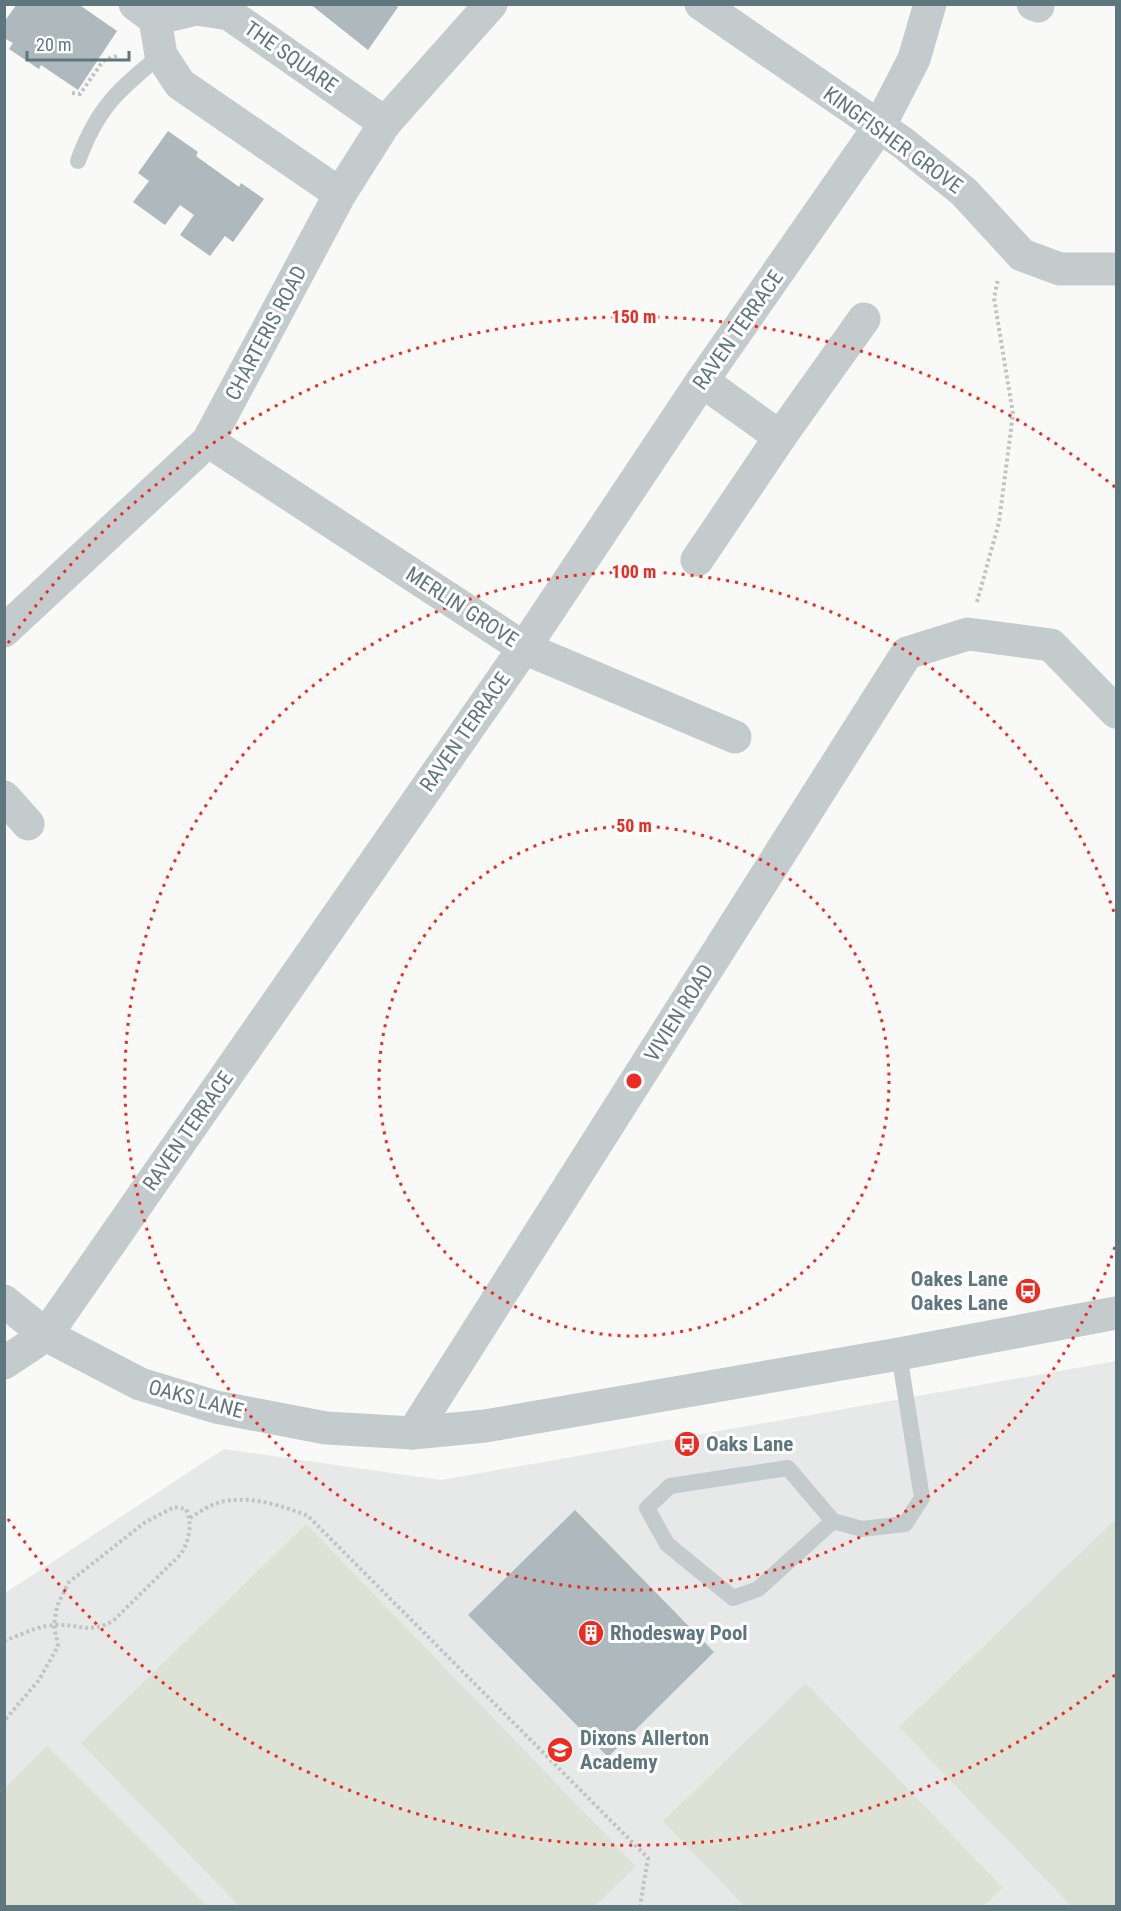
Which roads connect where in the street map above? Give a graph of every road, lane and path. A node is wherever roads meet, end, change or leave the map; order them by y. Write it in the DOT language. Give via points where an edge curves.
graph roads {
  1 [pos="491,4"];
  2 [pos="701,4"];
  3 [pos="930,4"];
  4 [pos="145,12"];
  5 [pos="161,56"];
  6 [pos="385,123"];
  7 [pos="879,126"];
  8 [pos="78,161"];
  9 [pos="340,194"];
  10 [pos="1006,236"];
  11 [pos="1116,269"];
  12 [pos="864,319"];
  13 [pos="702,381"];
  14 [pos="780,437"];
  15 [pos="208,441"];
  16 [pos="697,560"];
  17 [pos="4,631"];
  18 [pos="968,634"];
  19 [pos="524,648"];
  20 [pos="1116,712"];
  21 [pos="735,736"];
  22 [pos="4,797"];
  23 [pos="28,824"];
  24 [pos="4,1301"];
  25 [pos="1116,1313"];
  26 [pos="46,1335"];
  27 [pos="899,1354"];
  28 [pos="4,1363"];
  29 [pos="413,1433"];
  30 [pos="190,1518"];
  31 [pos="833,1521"];
  32 [pos="54,1625"];
  33 [pos="4,1641"];
  34 [pos="4,1721"];
  35 [pos="640,1906"];
  1 -- 6 [label="street, CHARTERIS ROAD"];
  2 -- 7 [label="street, KINGFISHER GROVE"];
  3 -- 7 [label="street, RAVEN TERRACE" via="914,59"];
  4 -- 5 [label="street, THE SQUARE"];
  4 -- 6 [label="street, THE SQUARE" via="196,9 229,14"];
  5 -- 8 [label="lane" via="120,87 88,131"];
  5 -- 9 [label="street, THE SQUARE" via="180,84"];
  6 -- 9 [label="street, CHARTERIS ROAD"];
  7 -- 10 [label="street, KINGFISHER GROVE" via="964,192"];
  7 -- 13 [label="street, RAVEN TERRACE"];
  9 -- 15 [label="street, CHARTERIS ROAD"];
  10 -- 11 [label="street, KINGFISHER GROVE" via="1022,255 1060,268"];
  10 -- 18 [label="path" via="994,298 1013,414 999,522"];
  12 -- 14 [label="street"];
  13 -- 14 [label="street"];
  13 -- 19 [label="street, RAVEN TERRACE"];
  14 -- 16 [label="street"];
  15 -- 17 [label="street, CHARTERIS ROAD"];
  15 -- 19 [label="street, MERLIN GROVE"];
  18 -- 20 [label="street" via="1051,645"];
  18 -- 29 [label="street, VIVIEN ROAD" via="907,653"];
  19 -- 21 [label="street, MERLIN GROVE"];
  19 -- 26 [label="street, RAVEN TERRACE"];
  22 -- 23 [label="street"];
  24 -- 26 [label="street, OAKS LANE"];
  25 -- 27 [label="street, OAKS LANE"];
  26 -- 28 [label="street"];
  26 -- 29 [label="street, OAKS LANE" via="140,1384 216,1407 326,1428"];
  27 -- 29 [label="street, OAKS LANE" via="485,1426"];
  27 -- 31 [label="lane" via="922,1498 905,1524 862,1529"];
  30 -- 32 [label="path" via="189,1540 181,1554 113,1621 85,1630"];
  30 -- 32 [label="path" via="186,1509 174,1507 144,1523 69,1582 57,1606"];
  30 -- 35 [label="path" via="216,1503 249,1500 308,1516 648,1858"];
  31 -- 31 [label="lane" via="788,1468 670,1486 647,1509 667,1545 733,1598 758,1589"];
  32 -- 33 [label="path"];
  32 -- 34 [label="path" via="58,1646 39,1680"];
}
